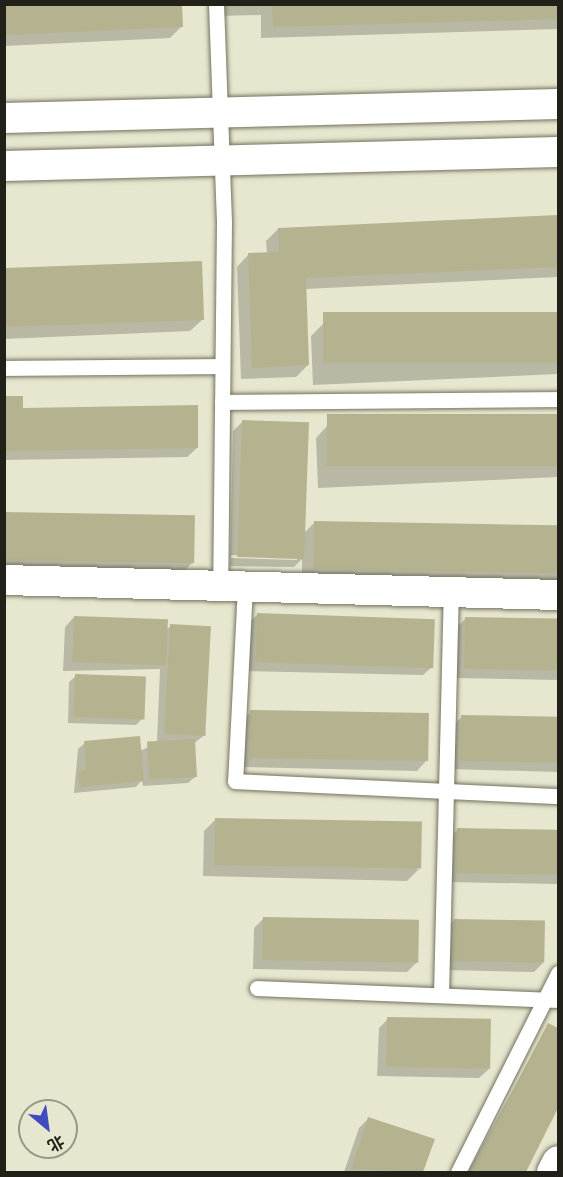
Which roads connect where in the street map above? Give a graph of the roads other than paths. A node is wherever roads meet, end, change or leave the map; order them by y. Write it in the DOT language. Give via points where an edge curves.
graph roads {
  1 [pos="216,4"];
  2 [pos="558,104"];
  3 [pos="222,113"];
  4 [pos="4,118"];
  5 [pos="558,152"];
  6 [pos="223,160"];
  7 [pos="4,166"];
  8 [pos="222,366"];
  9 [pos="4,368"];
  10 [pos="558,399"];
  11 [pos="222,402"];
  12 [pos="4,580"];
  13 [pos="232,586"];
  14 [pos="451,592"];
  15 [pos="558,595"];
  16 [pos="446,791"];
  17 [pos="558,796"];
  18 [pos="558,973"];
  19 [pos="256,988"];
  20 [pos="441,995"];
  21 [pos="552,999"];
  22 [pos="558,1162"];
  23 [pos="458,1173"];
  24 [pos="553,1173"];
  1 -- 3 [label="lane"];
  2 -- 3 [label="street"];
  3 -- 4 [label="street"];
  3 -- 6 [label="lane"];
  5 -- 6 [label="street"];
  6 -- 7 [label="street"];
  6 -- 8 [label="lane"];
  8 -- 9 [label="lane"];
  8 -- 11 [label="lane"];
  10 -- 11 [label="lane"];
  11 -- 13 [label="lane"];
  12 -- 13 [label="street"];
  13 -- 14 [label="street"];
  13 -- 16 [label="lane" via="235,781"];
  14 -- 15 [label="street"];
  14 -- 16 [label="lane"];
  16 -- 17 [label="lane"];
  16 -- 20 [label="lane"];
  18 -- 21 [label="lane"];
  19 -- 20 [label="lane"];
  20 -- 21 [label="lane"];
  21 -- 23 [label="lane"];
  22 -- 24 [label="street"];
}
